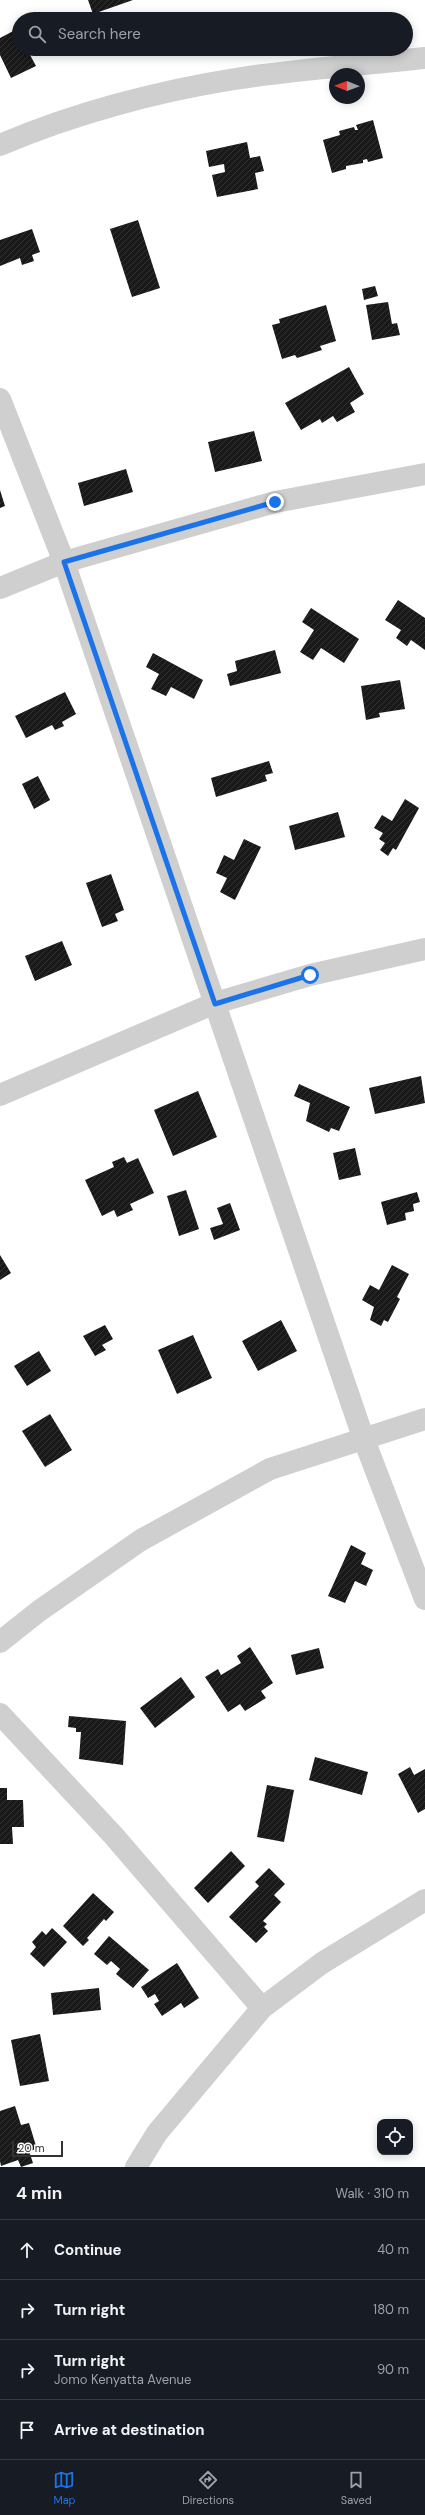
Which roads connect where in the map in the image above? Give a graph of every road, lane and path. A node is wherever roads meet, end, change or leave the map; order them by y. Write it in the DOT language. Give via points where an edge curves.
graph roads {
  1 [pos="425,58"];
  2 [pos="0,145"];
  3 [pos="0,399"];
  4 [pos="425,474"];
  5 [pos="64,562"];
  6 [pos="0,588"];
  7 [pos="425,949"];
  8 [pos="215,1004"];
  9 [pos="0,1095"];
  10 [pos="425,1419"];
  11 [pos="363,1437"];
  12 [pos="425,1599"];
  13 [pos="0,1642"];
  14 [pos="0,1714"];
  15 [pos="425,1900"];
  16 [pos="262,2008"];
  17 [pos="136,2167"];
  1 -- 2 [label="street" via="236,78 164,92 96,111"];
  3 -- 5 [label="street"];
  4 -- 5 [label="street" via="275,502"];
  5 -- 6 [label="street"];
  5 -- 8 [label="street"];
  7 -- 8 [label="street" via="310,975"];
  8 -- 9 [label="street"];
  8 -- 11 [label="street"];
  10 -- 11 [label="street"];
  11 -- 12 [label="street"];
  11 -- 13 [label="street" via="270,1468 141,1540 39,1611"];
  14 -- 16 [label="street" via="113,1835"];
  15 -- 16 [label="street" via="322,1963"];
  16 -- 17 [label="street" via="157,2133"];
}
